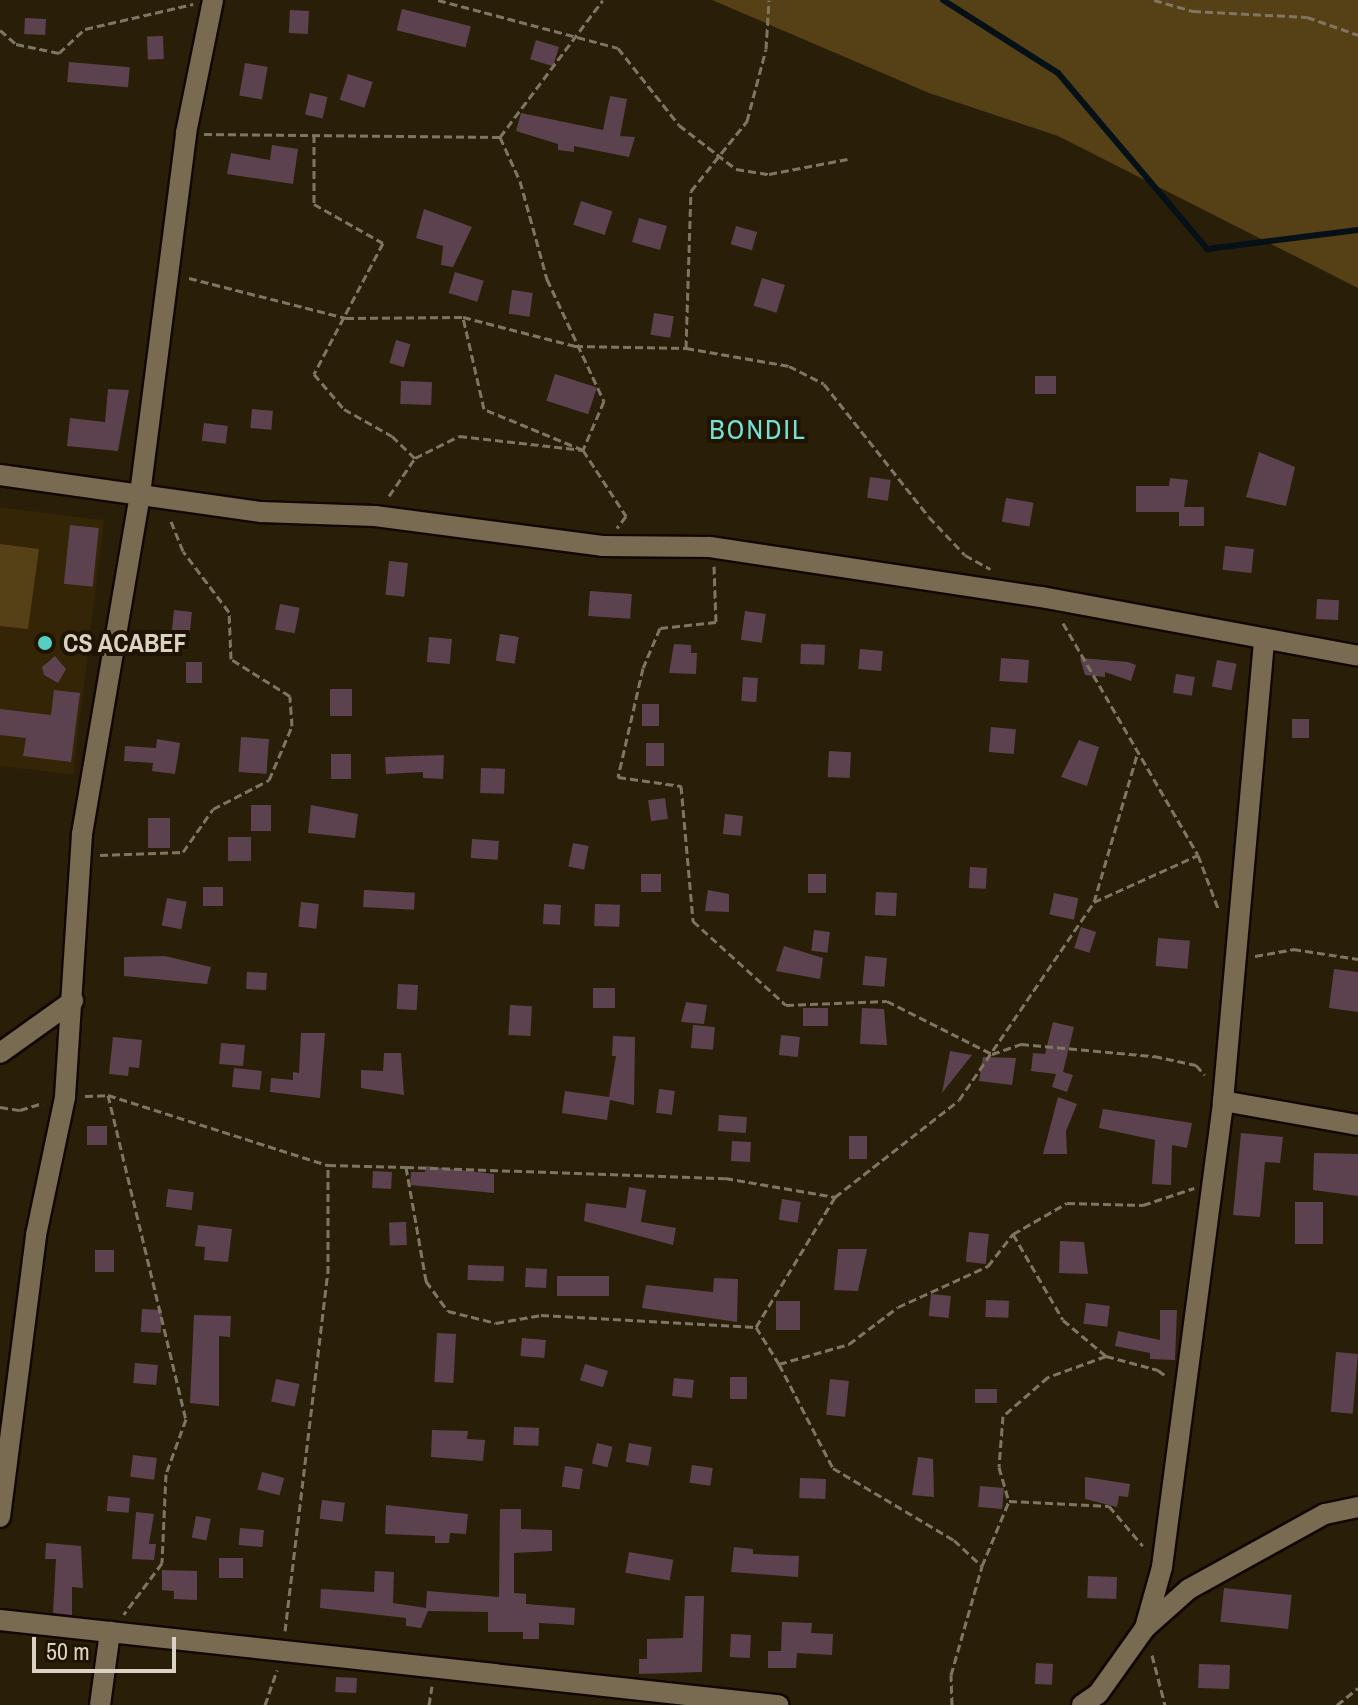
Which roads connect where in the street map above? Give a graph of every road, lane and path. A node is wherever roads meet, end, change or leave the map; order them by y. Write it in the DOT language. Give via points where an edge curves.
graph roads {
  1 [pos="438,0"];
  2 [pos="603,0"];
  3 [pos="769,0"];
  4 [pos="1154,0"];
  5 [pos="203,2"];
  6 [pos="0,30"];
  7 [pos="580,35"];
  8 [pos="1358,35"];
  9 [pos="186,133"];
  10 [pos="314,135"];
  11 [pos="500,137"];
  12 [pos="723,155"];
  13 [pos="848,159"];
  14 [pos="170,275"];
  15 [pos="463,317"];
  16 [pos="346,318"];
  17 [pos="575,346"];
  18 [pos="686,348"];
  19 [pos="583,450"];
  20 [pos="415,458"];
  21 [pos="0,475"];
  22 [pos="140,494"];
  23 [pos="162,496"];
  24 [pos="375,516"];
  25 [pos="602,546"];
  26 [pos="710,547"];
  27 [pos="1003,576"];
  28 [pos="1041,597"];
  29 [pos="1264,639"];
  30 [pos="1358,656"];
  31 [pos="1138,751"];
  32 [pos="79,855"];
  33 [pos="1198,855"];
  34 [pos="1094,902"];
  35 [pos="1220,915"];
  36 [pos="1358,959"];
  37 [pos="1237,960"];
  38 [pos="73,1001"];
  39 [pos="0,1053"];
  40 [pos="992,1054"];
  41 [pos="108,1095"];
  42 [pos="1223,1096"];
  43 [pos="65,1097"];
  44 [pos="0,1107"];
  45 [pos="1358,1125"];
  46 [pos="328,1165"];
  47 [pos="406,1167"];
  48 [pos="1213,1185"];
  49 [pos="835,1197"];
  50 [pos="1013,1234"];
  51 [pos="756,1327"];
  52 [pos="1106,1356"];
  53 [pos="779,1364"];
  54 [pos="1187,1396"];
  55 [pos="1009,1501"];
  56 [pos="1358,1507"];
  57 [pos="0,1517"];
  58 [pos="982,1566"];
  59 [pos="1162,1567"];
  60 [pos="0,1620"];
  61 [pos="1145,1628"];
  62 [pos="110,1632"];
  63 [pos="282,1652"];
  64 [pos="1358,1688"];
  65 [pos="100,1705"];
  66 [pos="265,1705"];
  67 [pos="778,1705"];
  68 [pos="952,1705"];
  69 [pos="1082,1705"];
  70 [pos="1165,1705"];
  71 [pos="1337,1705"];
  1 -- 7 [label="path"];
  2 -- 7 [label="path"];
  3 -- 12 [label="path" via="766,49 747,121"];
  4 -- 8 [label="path" via="1193,11 1307,17"];
  5 -- 6 [label="path" via="85,29 59,53 16,44"];
  5 -- 9 [label="street"];
  7 -- 11 [label="path"];
  7 -- 12 [label="path" via="618,48 679,125"];
  9 -- 10 [label="path"];
  9 -- 14 [label="street"];
  10 -- 11 [label="path"];
  10 -- 16 [label="path" via="314,204 383,243"];
  11 -- 17 [label="path"];
  12 -- 13 [label="path" via="736,169 769,174"];
  12 -- 18 [label="path" via="691,191"];
  14 -- 16 [label="path" via="254,291"];
  14 -- 22 [label="street"];
  15 -- 16 [label="path"];
  15 -- 17 [label="path"];
  15 -- 19 [label="path" via="484,409"];
  16 -- 20 [label="path" via="314,374 344,409 392,436"];
  17 -- 18 [label="path"];
  17 -- 19 [label="path" via="604,401"];
  18 -- 27 [label="path" via="789,366 824,384 929,517 965,555"];
  19 -- 20 [label="path" via="459,436"];
  19 -- 25 [label="path" via="626,516"];
  20 -- 24 [label="path"];
  21 -- 22 [label="street"];
  22 -- 23 [label="street"];
  22 -- 32 [label="street"];
  23 -- 24 [label="street" via="261,512"];
  23 -- 32 [label="path" via="183,551 229,612 231,659 290,696 292,726 269,780 213,809 183,852"];
  24 -- 25 [label="street"];
  25 -- 26 [label="street"];
  26 -- 28 [label="street"];
  26 -- 40 [label="path" via="716,622 660,628 643,668 618,777 681,786 693,921 786,1005 887,1001"];
  28 -- 29 [label="street"];
  28 -- 31 [label="path" via="1063,623"];
  29 -- 30 [label="street"];
  29 -- 37 [label="street"];
  31 -- 33 [label="path"];
  31 -- 34 [label="path"];
  32 -- 38 [label="street"];
  33 -- 34 [label="path"];
  33 -- 35 [label="path"];
  34 -- 40 [label="path"];
  36 -- 37 [label="path" via="1293,949"];
  37 -- 42 [label="street"];
  38 -- 39 [label="street"];
  38 -- 43 [label="street"];
  40 -- 42 [label="path" via="1021,1044 1154,1056 1196,1065"];
  40 -- 49 [label="path" via="959,1100"];
  41 -- 43 [label="path"];
  41 -- 46 [label="path"];
  41 -- 62 [label="path" via="186,1419 166,1474 162,1563"];
  42 -- 45 [label="street"];
  42 -- 48 [label="street"];
  43 -- 44 [label="path" via="20,1110"];
  43 -- 57 [label="street" via="36,1235"];
  46 -- 47 [label="path"];
  46 -- 63 [label="path" via="328,1273"];
  47 -- 49 [label="path" via="725,1178"];
  47 -- 51 [label="path" via="426,1281 448,1311 496,1323 541,1315"];
  48 -- 50 [label="path" via="1143,1205 1067,1203"];
  48 -- 54 [label="street"];
  49 -- 51 [label="path"];
  50 -- 52 [label="path" via="1063,1320"];
  50 -- 53 [label="path" via="988,1266 898,1307 849,1344"];
  51 -- 53 [label="path"];
  52 -- 54 [label="path" via="1158,1370"];
  52 -- 55 [label="path" via="1048,1377 1003,1416 999,1467"];
  53 -- 58 [label="path" via="833,1468 954,1540"];
  54 -- 59 [label="street"];
  55 -- 58 [label="path"];
  55 -- 59 [label="path" via="1109,1506"];
  56 -- 61 [label="street" via="1325,1514 1189,1589"];
  58 -- 68 [label="path" via="951,1675"];
  59 -- 61 [label="street"];
  60 -- 62 [label="street"];
  61 -- 69 [label="street" via="1098,1694"];
  61 -- 70 [label="path"];
  62 -- 63 [label="street"];
  62 -- 65 [label="street"];
  63 -- 66 [label="path"];
  63 -- 67 [label="street"];
  64 -- 71 [label="path"];
}
